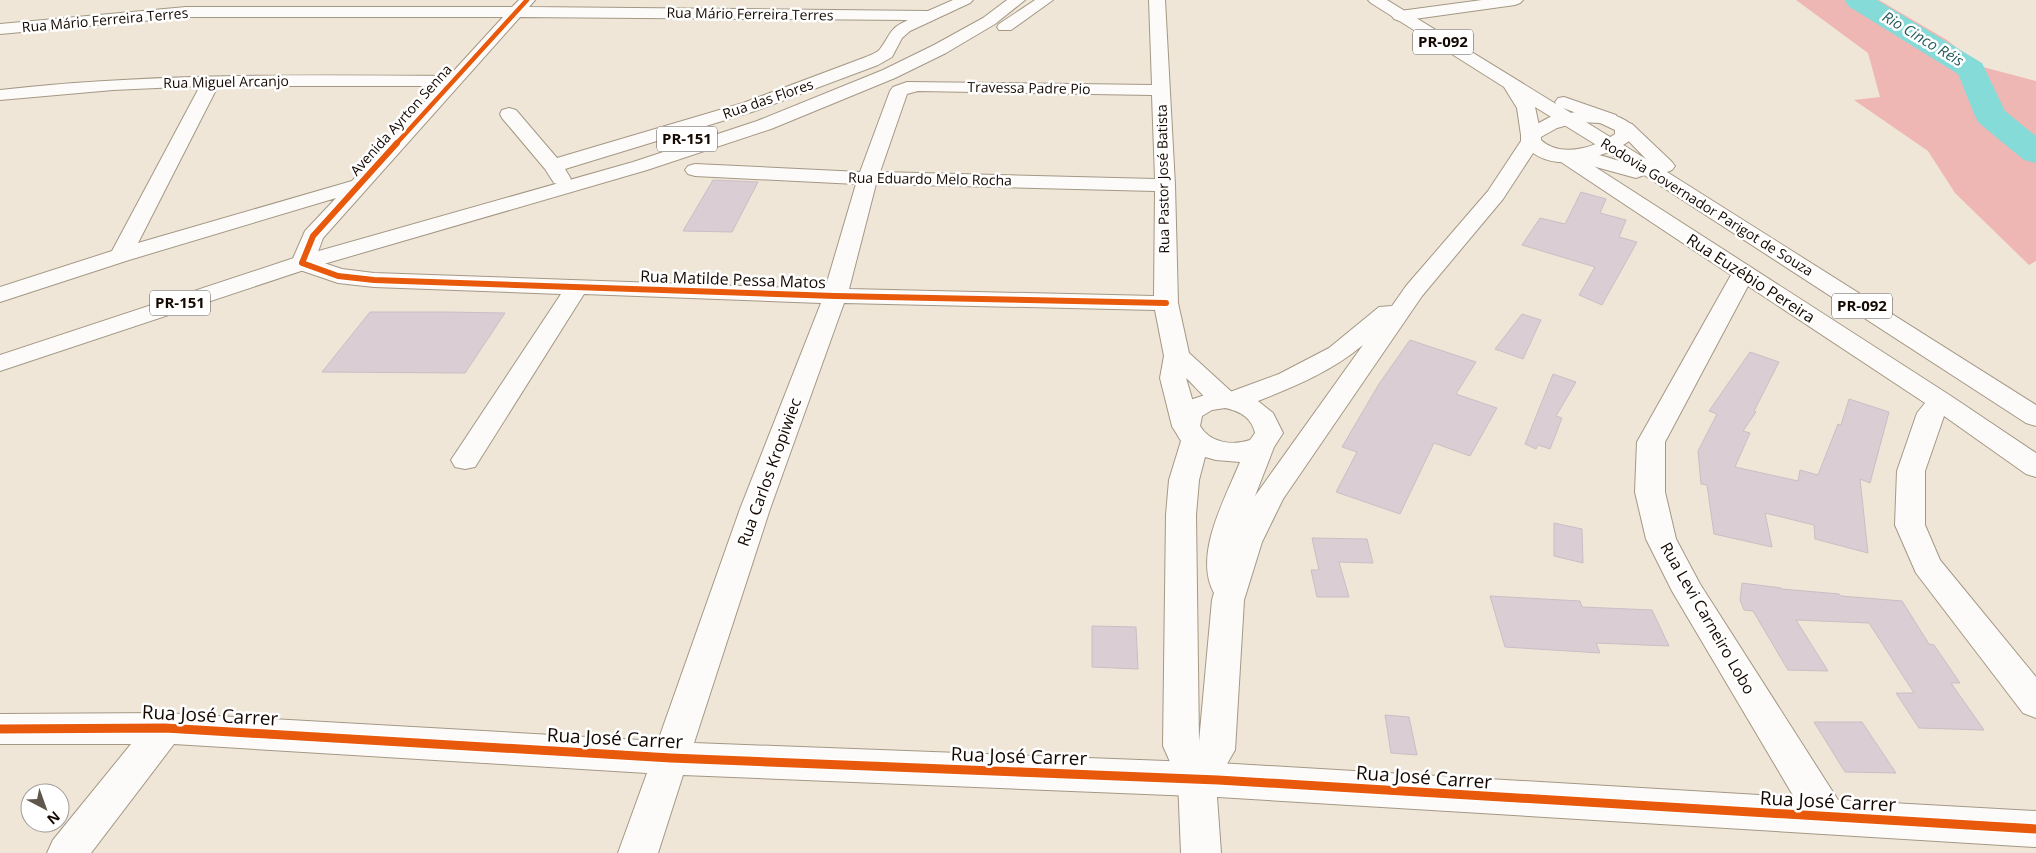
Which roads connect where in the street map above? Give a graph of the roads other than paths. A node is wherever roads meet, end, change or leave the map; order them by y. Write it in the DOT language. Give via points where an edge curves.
graph roads {
  1 [pos="204,0"];
  2 [pos="361,0"];
  3 [pos="965,0"];
  4 [pos="999,0"];
  5 [pos="1017,0"];
  6 [pos="1045,0"];
  7 [pos="1157,0"];
  8 [pos="1376,0"];
  9 [pos="1515,0"];
  10 [pos="521,6"];
  11 [pos="733,7"];
  12 [pos="888,8"];
  13 [pos="186,12"];
  14 [pos="347,12"];
  15 [pos="930,16"];
  16 [pos="1400,16"];
  17 [pos="0,29"];
  18 [pos="212,81"];
  19 [pos="453,81"];
  20 [pos="1510,83"];
  21 [pos="1161,90"];
  22 [pos="899,92"];
  23 [pos="0,95"];
  24 [pos="510,114"];
  25 [pos="792,114"];
  26 [pos="1566,118"];
  27 [pos="1617,124"];
  28 [pos="1531,138"];
  29 [pos="1610,145"];
  30 [pos="1565,156"];
  31 [pos="695,170"];
  32 [pos="557,172"];
  33 [pos="868,178"];
  34 [pos="358,185"];
  35 [pos="1166,185"];
  36 [pos="1496,194"];
  37 [pos="1688,194"];
  38 [pos="361,246"];
  39 [pos="121,255"];
  40 [pos="302,262"];
  41 [pos="1744,273"];
  42 [pos="577,287"];
  43 [pos="1414,291"];
  44 [pos="0,295"];
  45 [pos="836,296"];
  46 [pos="1166,303"];
  47 [pos="1176,356"];
  48 [pos="0,363"];
  49 [pos="1228,401"];
  50 [pos="1942,402"];
  51 [pos="2036,418"];
  52 [pos="1190,434"];
  53 [pos="1265,440"];
  54 [pos="1304,445"];
  55 [pos="465,460"];
  56 [pos="2036,467"];
  57 [pos="1228,600"];
  58 [pos="2036,702"];
  59 [pos="165,728"];
  60 [pos="0,729"];
  61 [pos="671,758"];
  62 [pos="1197,780"];
  63 [pos="1828,818"];
  64 [pos="2036,829"];
  65 [pos="67,853"];
  66 [pos="638,853"];
  67 [pos="1200,853"];
  1 -- 13 [label="main road"];
  2 -- 14 [label="main road"];
  3 -- 15 [label="main road, Rua das Flores"];
  4 -- 32 [label="main road, PR-151" via="927,45 819,94"];
  5 -- 25 [label="main road, PR-151" via="940,50"];
  6 -- 25 [label="main road, PR-151" via="971,48 926,70 883,88"];
  7 -- 21 [label="main road, Rua Pastor José Batista"];
  8 -- 16 [label="main road, Rodovia Governador Parigot de Souza / PR-092"];
  9 -- 16 [label="main road"];
  10 -- 11 [label="main road, Rua Mário Ferreira Terres"];
  10 -- 14 [label="main road, Rua Mário Ferreira Terres"];
  10 -- 19 [label="main road, Avenida Ayrton Senna"];
  11 -- 12 [label="main road, Rua Mário Ferreira Terres"];
  12 -- 15 [label="main road, Rua Mário Ferreira Terres"];
  13 -- 14 [label="main road, Rua Mário Ferreira Terres"];
  13 -- 17 [label="main road, Rua Mário Ferreira Terres"];
  15 -- 32 [label="main road, Rua das Flores" via="904,28 895,36 886,53 865,64"];
  16 -- 20 [label="main road, Rodovia Governador Parigot de Souza / PR-092"];
  18 -- 19 [label="main road, Rua Miguel Arcanjo"];
  18 -- 23 [label="main road, Rua Miguel Arcanjo"];
  18 -- 39 [label="main road"];
  19 -- 34 [label="main road, Avenida Ayrton Senna"];
  20 -- 26 [label="main road, Rodovia Governador Parigot de Souza / PR-092"];
  20 -- 27 [label="main road"];
  20 -- 28 [label="main road" via="1524,100"];
  21 -- 22 [label="main road, Travessa Padre Pio" via="918,86"];
  21 -- 35 [label="main road, Rua Pastor José Batista"];
  22 -- 33 [label="main road, Rua Carlos Kropiwiec"];
  24 -- 32 [label="main road"];
  25 -- 38 [label="main road, PR-151" via="640,166"];
  26 -- 27 [label="main road" via="1586,116"];
  26 -- 28 [label="main road" via="1543,127"];
  26 -- 29 [label="main road, Rodovia Governador Parigot de Souza / PR-092"];
  27 -- 29 [label="main road" via="1626,133 1622,140"];
  27 -- 37 [label="main road" via="1662,162"];
  28 -- 30 [label="main road" via="1542,150"];
  28 -- 36 [label="main road"];
  29 -- 30 [label="main road"];
  29 -- 37 [label="main road, Rodovia Governador Parigot de Souza / PR-092"];
  30 -- 36 [label="main road"];
  30 -- 37 [label="main road" via="1621,167"];
  30 -- 41 [label="main road, Rua Euzébio Pereira"];
  31 -- 33 [label="main road, Rua Eduardo Melo Rocha"];
  32 -- 38 [label="main road, PR-151"];
  33 -- 35 [label="main road, Rua Eduardo Melo Rocha"];
  33 -- 45 [label="main road, Rua Carlos Kropiwiec"];
  34 -- 39 [label="main road"];
  34 -- 40 [label="main road, Avenida Ayrton Senna" via="313,236"];
  35 -- 46 [label="main road, Rua Pastor José Batista"];
  36 -- 43 [label="main road"];
  37 -- 51 [label="main road, Rodovia Governador Parigot de Souza / PR-092"];
  38 -- 40 [label="main road, PR-151"];
  39 -- 44 [label="main road"];
  40 -- 42 [label="main road, Rua Matilde Pessa Matos" via="338,276 374,280"];
  40 -- 48 [label="main road, PR-151"];
  41 -- 50 [label="main road, Rua Euzébio Pereira"];
  41 -- 63 [label="main road, Rua Levi Carneiro Lobo" via="1651,442 1650,492 1661,539 1688,591"];
  42 -- 45 [label="main road, Rua Matilde Pessa Matos"];
  42 -- 55 [label="main road"];
  43 -- 49 [label="main road" via="1338,353 1288,380"];
  43 -- 54 [label="main road"];
  45 -- 46 [label="main road, Rua Matilde Pessa Matos"];
  45 -- 61 [label="main road, Rua Carlos Kropiwiec" via="755,509"];
  46 -- 47 [label="main road, Rua Pastor José Batista"];
  47 -- 49 [label="main road"];
  47 -- 52 [label="main road, Rua Pastor José Batista" via="1174,378"];
  49 -- 52 [label="main road" via="1209,402 1196,407 1187,416"];
  49 -- 53 [label="main road" via="1248,405 1260,413 1268,423"];
  50 -- 56 [label="main road, Rua Euzébio Pereira"];
  50 -- 58 [label="main road" via="1931,413 1911,471 1910,525 1928,565"];
  52 -- 53 [label="main road" via="1216,451 1240,453"];
  52 -- 62 [label="main road" via="1181,515 1181,746"];
  53 -- 54 [label="main road"];
  53 -- 57 [label="main road" via="1227,530 1222,564"];
  54 -- 57 [label="main road" via="1270,496 1247,542"];
  57 -- 62 [label="main road" via="1217,750"];
  59 -- 60 [label="main road, Rua José Carrer"];
  59 -- 61 [label="main road, Rua José Carrer"];
  59 -- 65 [label="main road"];
  61 -- 62 [label="main road, Rua José Carrer"];
  61 -- 66 [label="main road, Rua Carlos Kropiwiec"];
  62 -- 63 [label="main road, Rua José Carrer"];
  62 -- 67 [label="main road"];
  63 -- 64 [label="main road, Rua José Carrer"];
}
